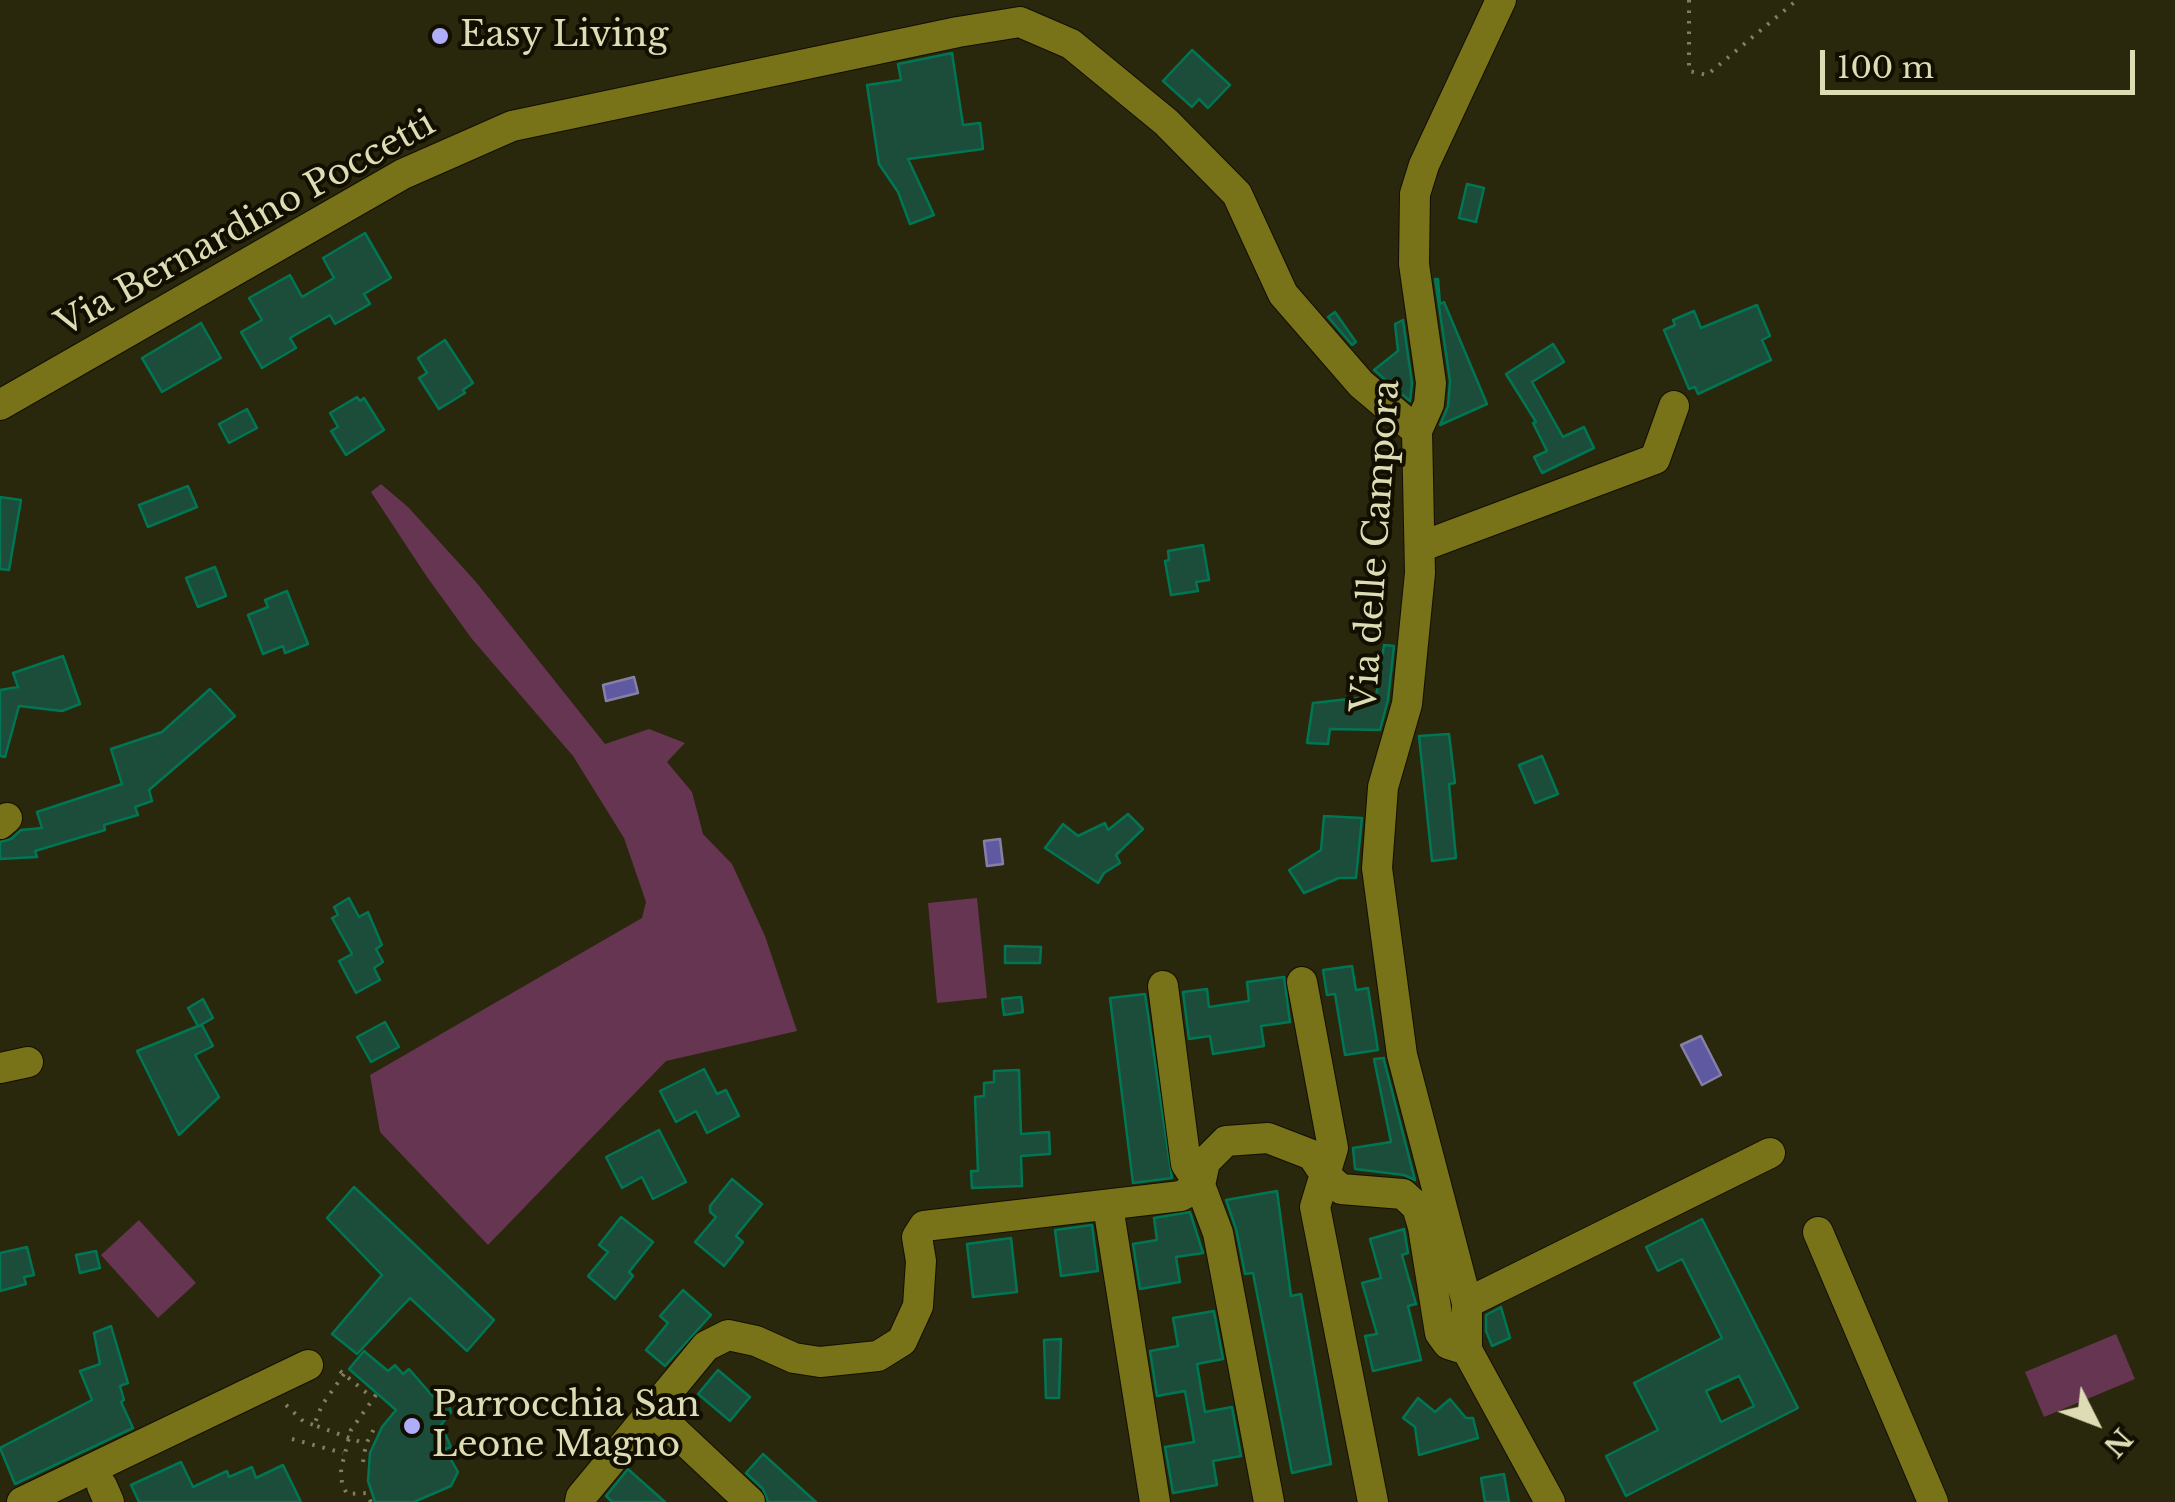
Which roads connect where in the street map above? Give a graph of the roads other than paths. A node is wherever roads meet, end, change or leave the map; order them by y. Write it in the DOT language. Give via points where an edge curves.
graph roads {
  1 [pos="1501,0"];
  2 [pos="0,405"];
  3 [pos="1674,406"];
  4 [pos="1417,431"];
  5 [pos="1420,547"];
  6 [pos="1302,982"];
  7 [pos="1163,986"];
  8 [pos="1770,1152"];
  9 [pos="1326,1176"];
  10 [pos="1200,1185"];
  11 [pos="1108,1206"];
  12 [pos="1818,1232"];
  13 [pos="1466,1303"];
  14 [pos="1467,1350"];
  15 [pos="308,1365"];
  16 [pos="652,1410"];
  17 [pos="238,1422"];
  18 [pos="106,1494"];
  19 [pos="22,1502"];
  20 [pos="68,1502"];
  21 [pos="580,1502"];
  22 [pos="750,1502"];
  23 [pos="1155,1502"];
  24 [pos="1269,1502"];
  25 [pos="1373,1502"];
  26 [pos="1550,1502"];
  27 [pos="1932,1502"];
  1 -- 4 [label="street, Via delle Campora" via="1415,194 1414,264 1430,383"];
  2 -- 4 [label="street, Via Bernardino Poccetti" via="403,174 512,126 1020,22 1071,44 1166,122 1237,194 1282,294 1361,384"];
  3 -- 5 [label="street" via="1655,459"];
  4 -- 5 [label="street, Via delle Campora"];
  5 -- 13 [label="street, Via delle Campora" via="1407,704 1383,787 1377,868 1402,1055"];
  6 -- 9 [label="street" via="1333,1148"];
  7 -- 10 [label="street" via="1186,1164"];
  8 -- 13 [label="street"];
  9 -- 10 [label="street" via="1312,1155 1268,1138 1248,1138 1226,1141 1204,1162"];
  9 -- 14 [label="street" via="1340,1189 1403,1194 1418,1207 1440,1333 1448,1344"];
  9 -- 25 [label="street" via="1315,1208"];
  10 -- 11 [label="street" via="1181,1196"];
  10 -- 24 [label="street" via="1218,1233"];
  11 -- 16 [label="street" via="924,1226 917,1237 918,1306 902,1341 878,1356 820,1362 728,1335 706,1346"];
  11 -- 23 [label="street"];
  12 -- 27 [label="street"];
  13 -- 14 [label="street, Via delle Campora"];
  14 -- 26 [label="street, Via delle Campora"];
  15 -- 19 [label="street"];
  16 -- 21 [label="street"];
  16 -- 22 [label="street"];
  17 -- 18 [label="street"];
  18 -- 20 [label="street"];
}
